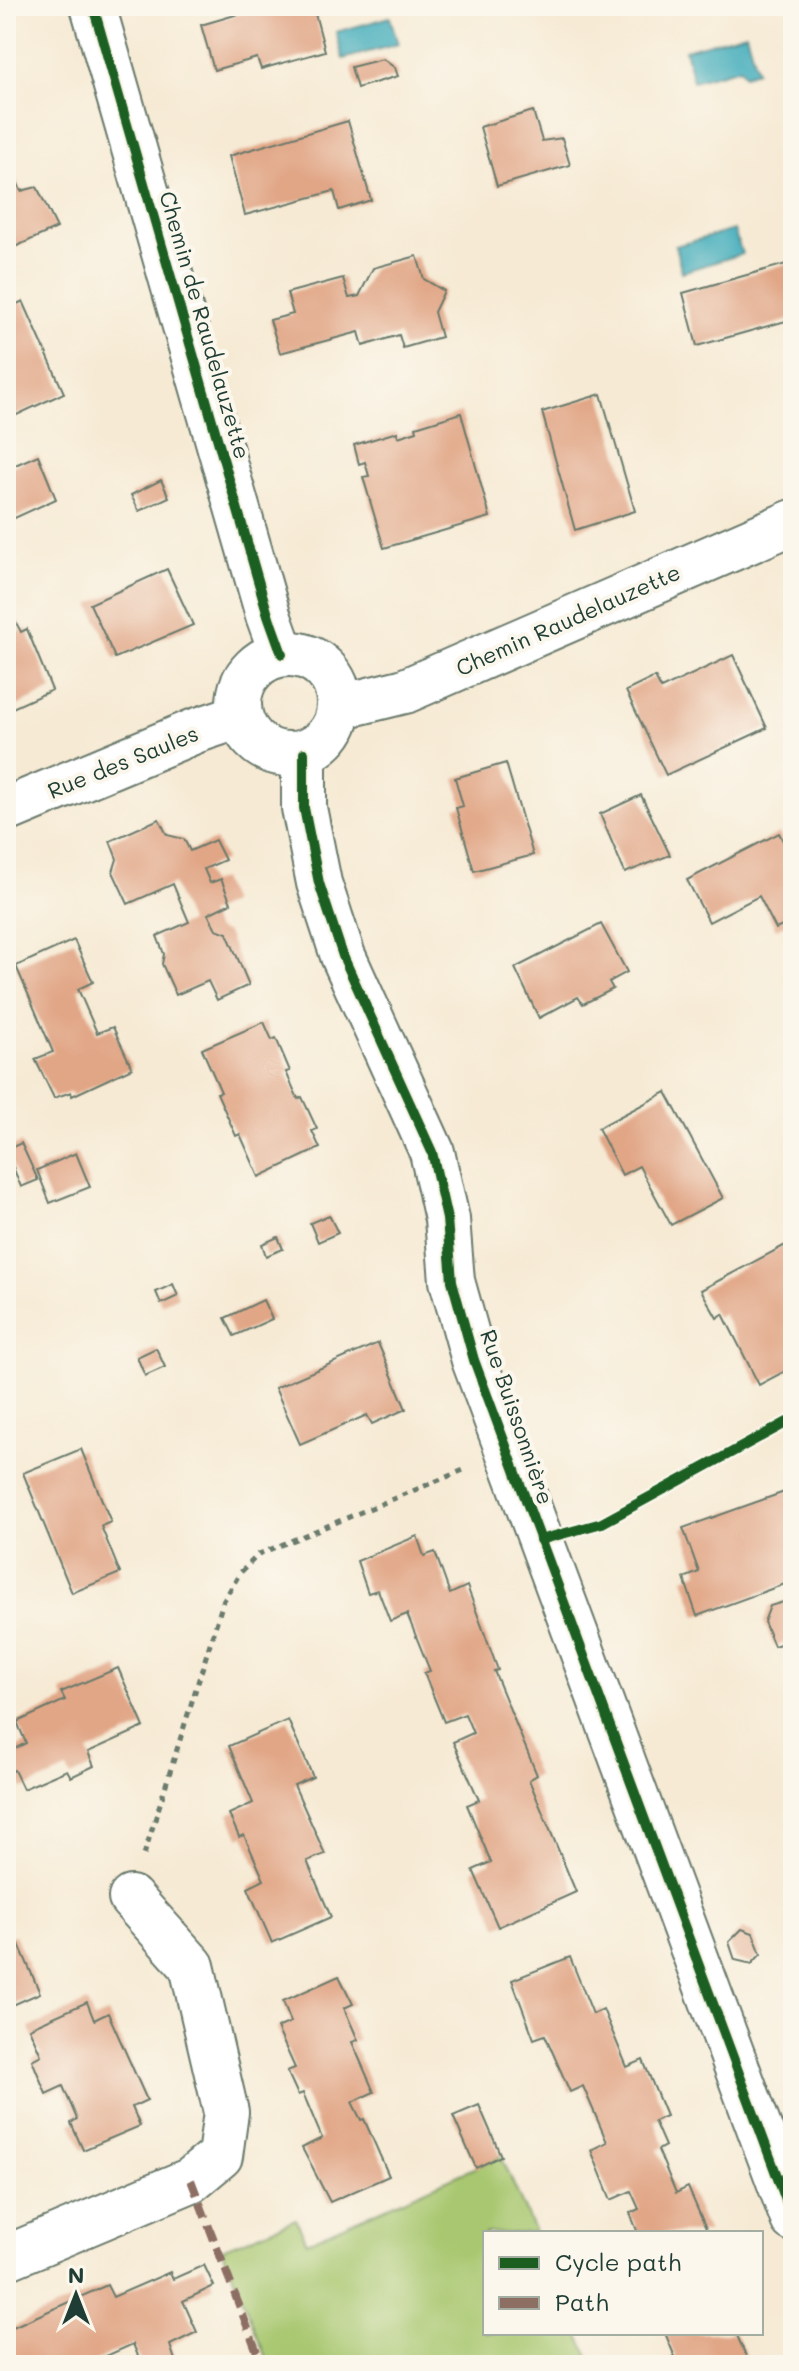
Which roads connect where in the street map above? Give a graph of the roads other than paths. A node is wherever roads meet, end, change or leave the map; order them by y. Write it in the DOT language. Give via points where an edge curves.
graph roads {
  1 [pos="93,6"];
  2 [pos="793,522"];
  3 [pos="282,654"];
  4 [pos="340,707"];
  5 [pos="240,716"];
  6 [pos="304,753"];
  7 [pos="6,810"];
  8 [pos="131,1898"];
  9 [pos="793,2219"];
  10 [pos="6,2258"];
  1 -- 3 [label="street, Chemin de Raudelauzette"];
  2 -- 4 [label="street, Chemin Raudelauzette" via="405,691"];
  3 -- 4 [label="street" via="304,655 324,667 336,685"];
  3 -- 5 [label="street" via="249,672 239,699"];
  4 -- 6 [label="street" via="326,739"];
  5 -- 6 [label="street" via="260,745 278,753"];
  5 -- 7 [label="street, Rue des Saules"];
  6 -- 9 [label="street, Rue Buissonnière" via="304,808 319,883 343,956 432,1152 447,1219 452,1281 474,1360"];
  8 -- 10 [label="street" via="192,1966 226,2112 220,2156 191,2180"];
}
